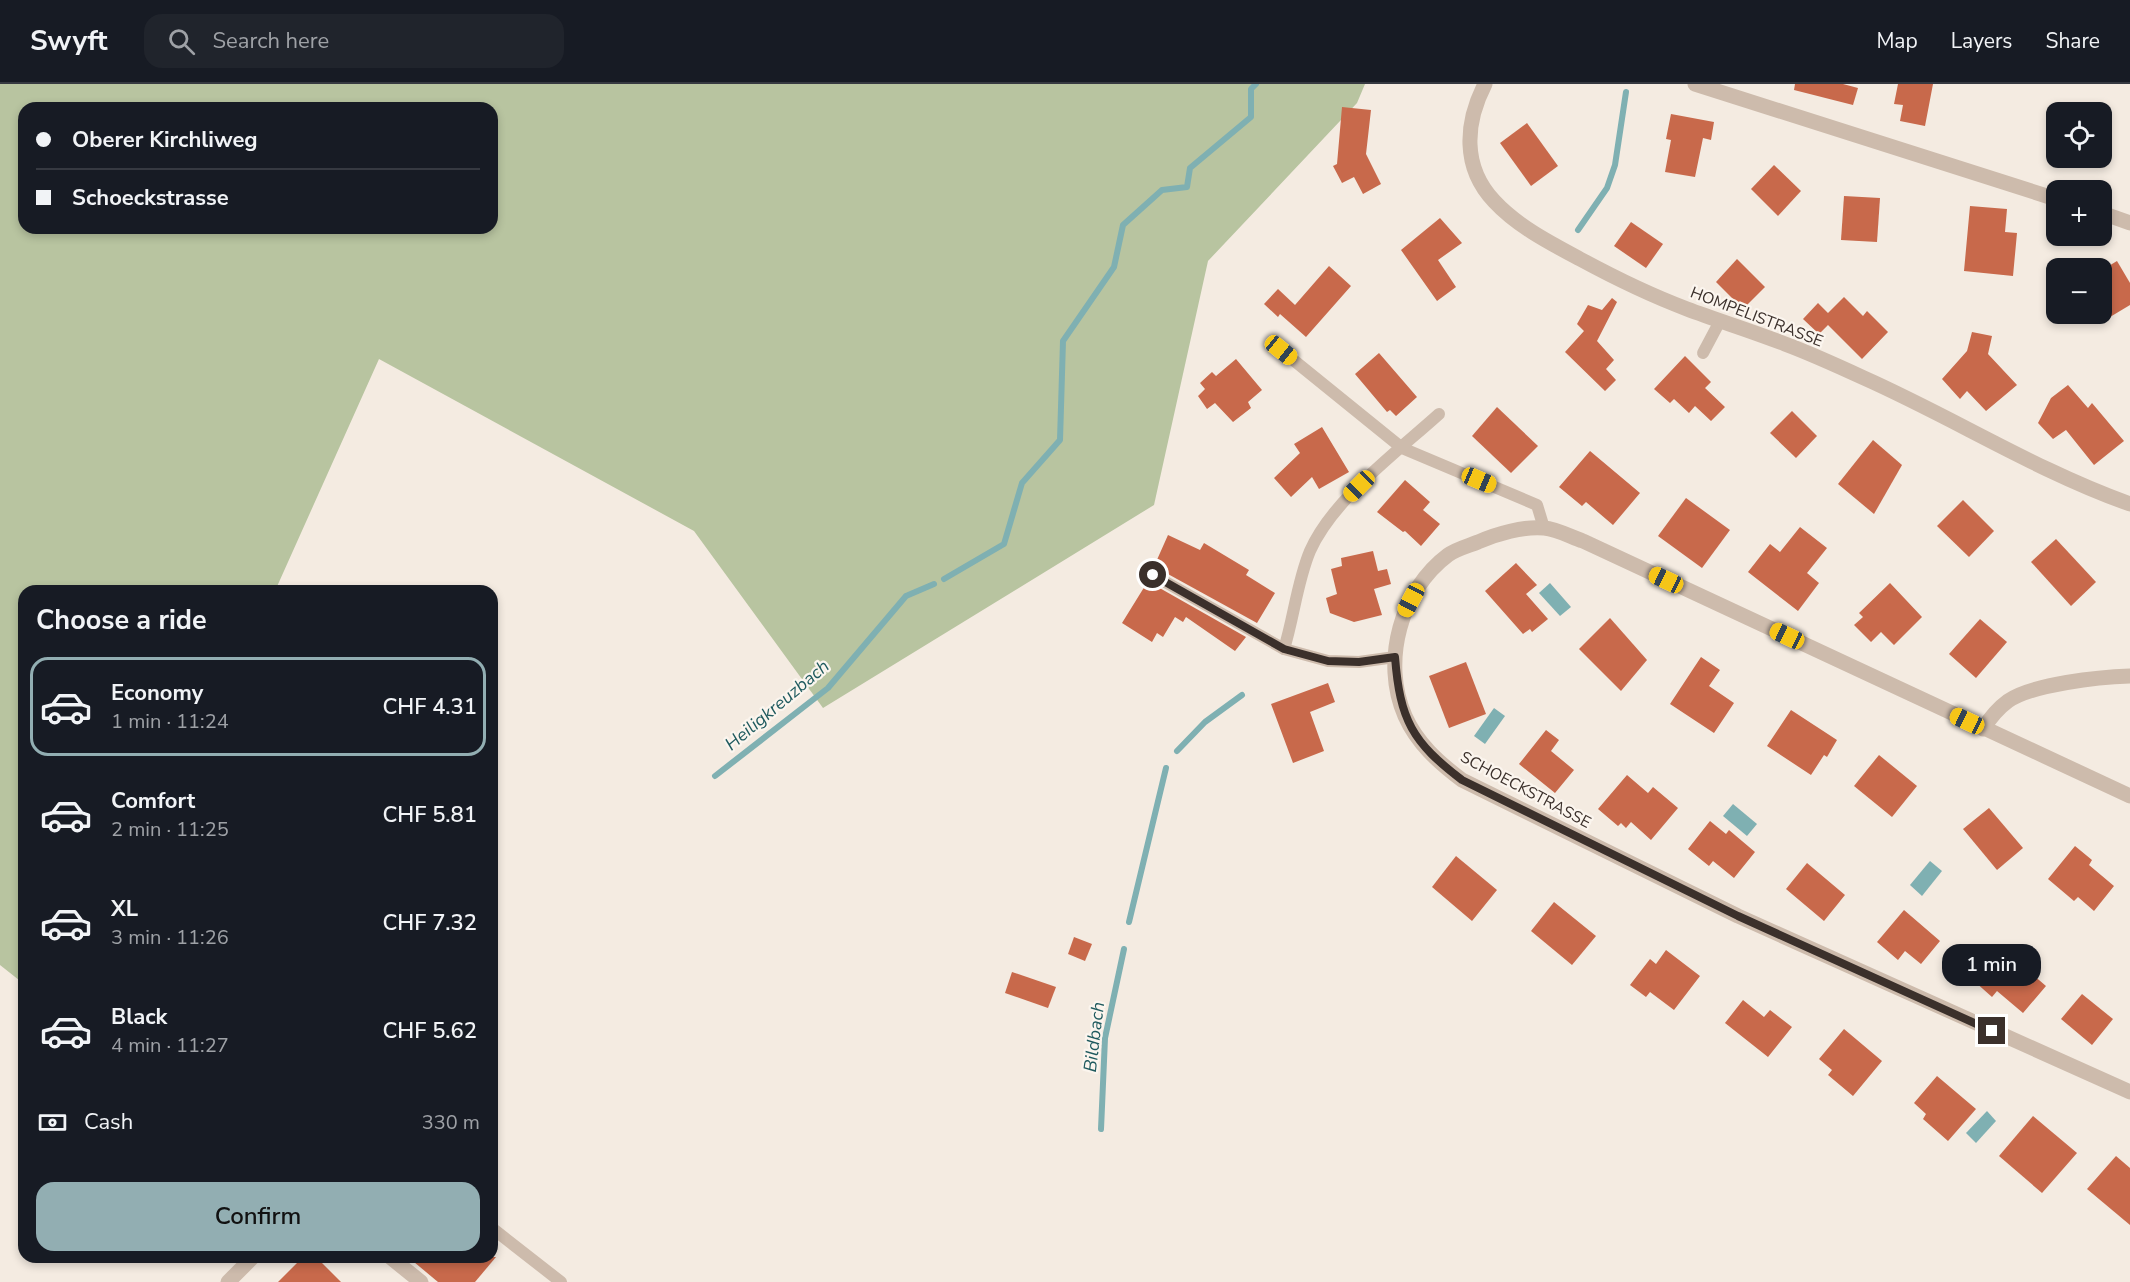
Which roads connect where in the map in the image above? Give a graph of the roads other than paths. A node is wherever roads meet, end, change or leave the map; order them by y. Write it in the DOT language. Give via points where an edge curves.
graph roads {
  1 [pos="1485,84"];
  2 [pos="1695,84"];
  3 [pos="2046,196"];
  4 [pos="2112,217"];
  5 [pos="2130,223"];
  6 [pos="1720,321"];
  7 [pos="1281,350"];
  8 [pos="1703,352"];
  9 [pos="1439,414"];
  10 [pos="1402,448"];
  11 [pos="2130,504"];
  12 [pos="1544,528"];
  13 [pos="1153,575"];
  14 [pos="1284,649"];
  15 [pos="1395,657"];
  16 [pos="2130,676"];
  17 [pos="1983,729"];
  18 [pos="2130,796"];
  19 [pos="2130,1092"];
  20 [pos="498,1233"];
  21 [pos="247,1263"];
  22 [pos="397,1263"];
  23 [pos="228,1282"];
  24 [pos="421,1282"];
  25 [pos="561,1282"];
  1 -- 6 [label="street, HOMPELISTRASSE" via="1474,107 1469,137 1477,178 1492,200 1555,246 1620,280"];
  2 -- 3 [label="street"];
  4 -- 5 [label="street"];
  6 -- 8 [label="lane"];
  6 -- 11 [label="street, HOMPELISTRASSE" via="1856,375 2071,481"];
  7 -- 10 [label="lane"];
  9 -- 10 [label="lane"];
  10 -- 12 [label="lane" via="1537,505"];
  10 -- 14 [label="lane" via="1345,500 1320,530 1309,553"];
  12 -- 15 [label="street, SCHOECKSTRASSE" via="1501,532 1449,554 1421,581 1401,619"];
  12 -- 17 [label="street, SCHOECKSTRASSE" via="1583,541"];
  13 -- 14 [label="lane"];
  14 -- 15 [label="lane" via="1328,661"];
  15 -- 19 [label="street, SCHOECKSTRASSE" via="1404,715 1437,760 1462,780 1738,916"];
  16 -- 17 [label="street" via="2064,683 2026,693 2002,705"];
  17 -- 18 [label="street, SCHOECKSTRASSE"];
  20 -- 25 [label="lane"];
  21 -- 23 [label="street"];
  22 -- 24 [label="street"];
}
